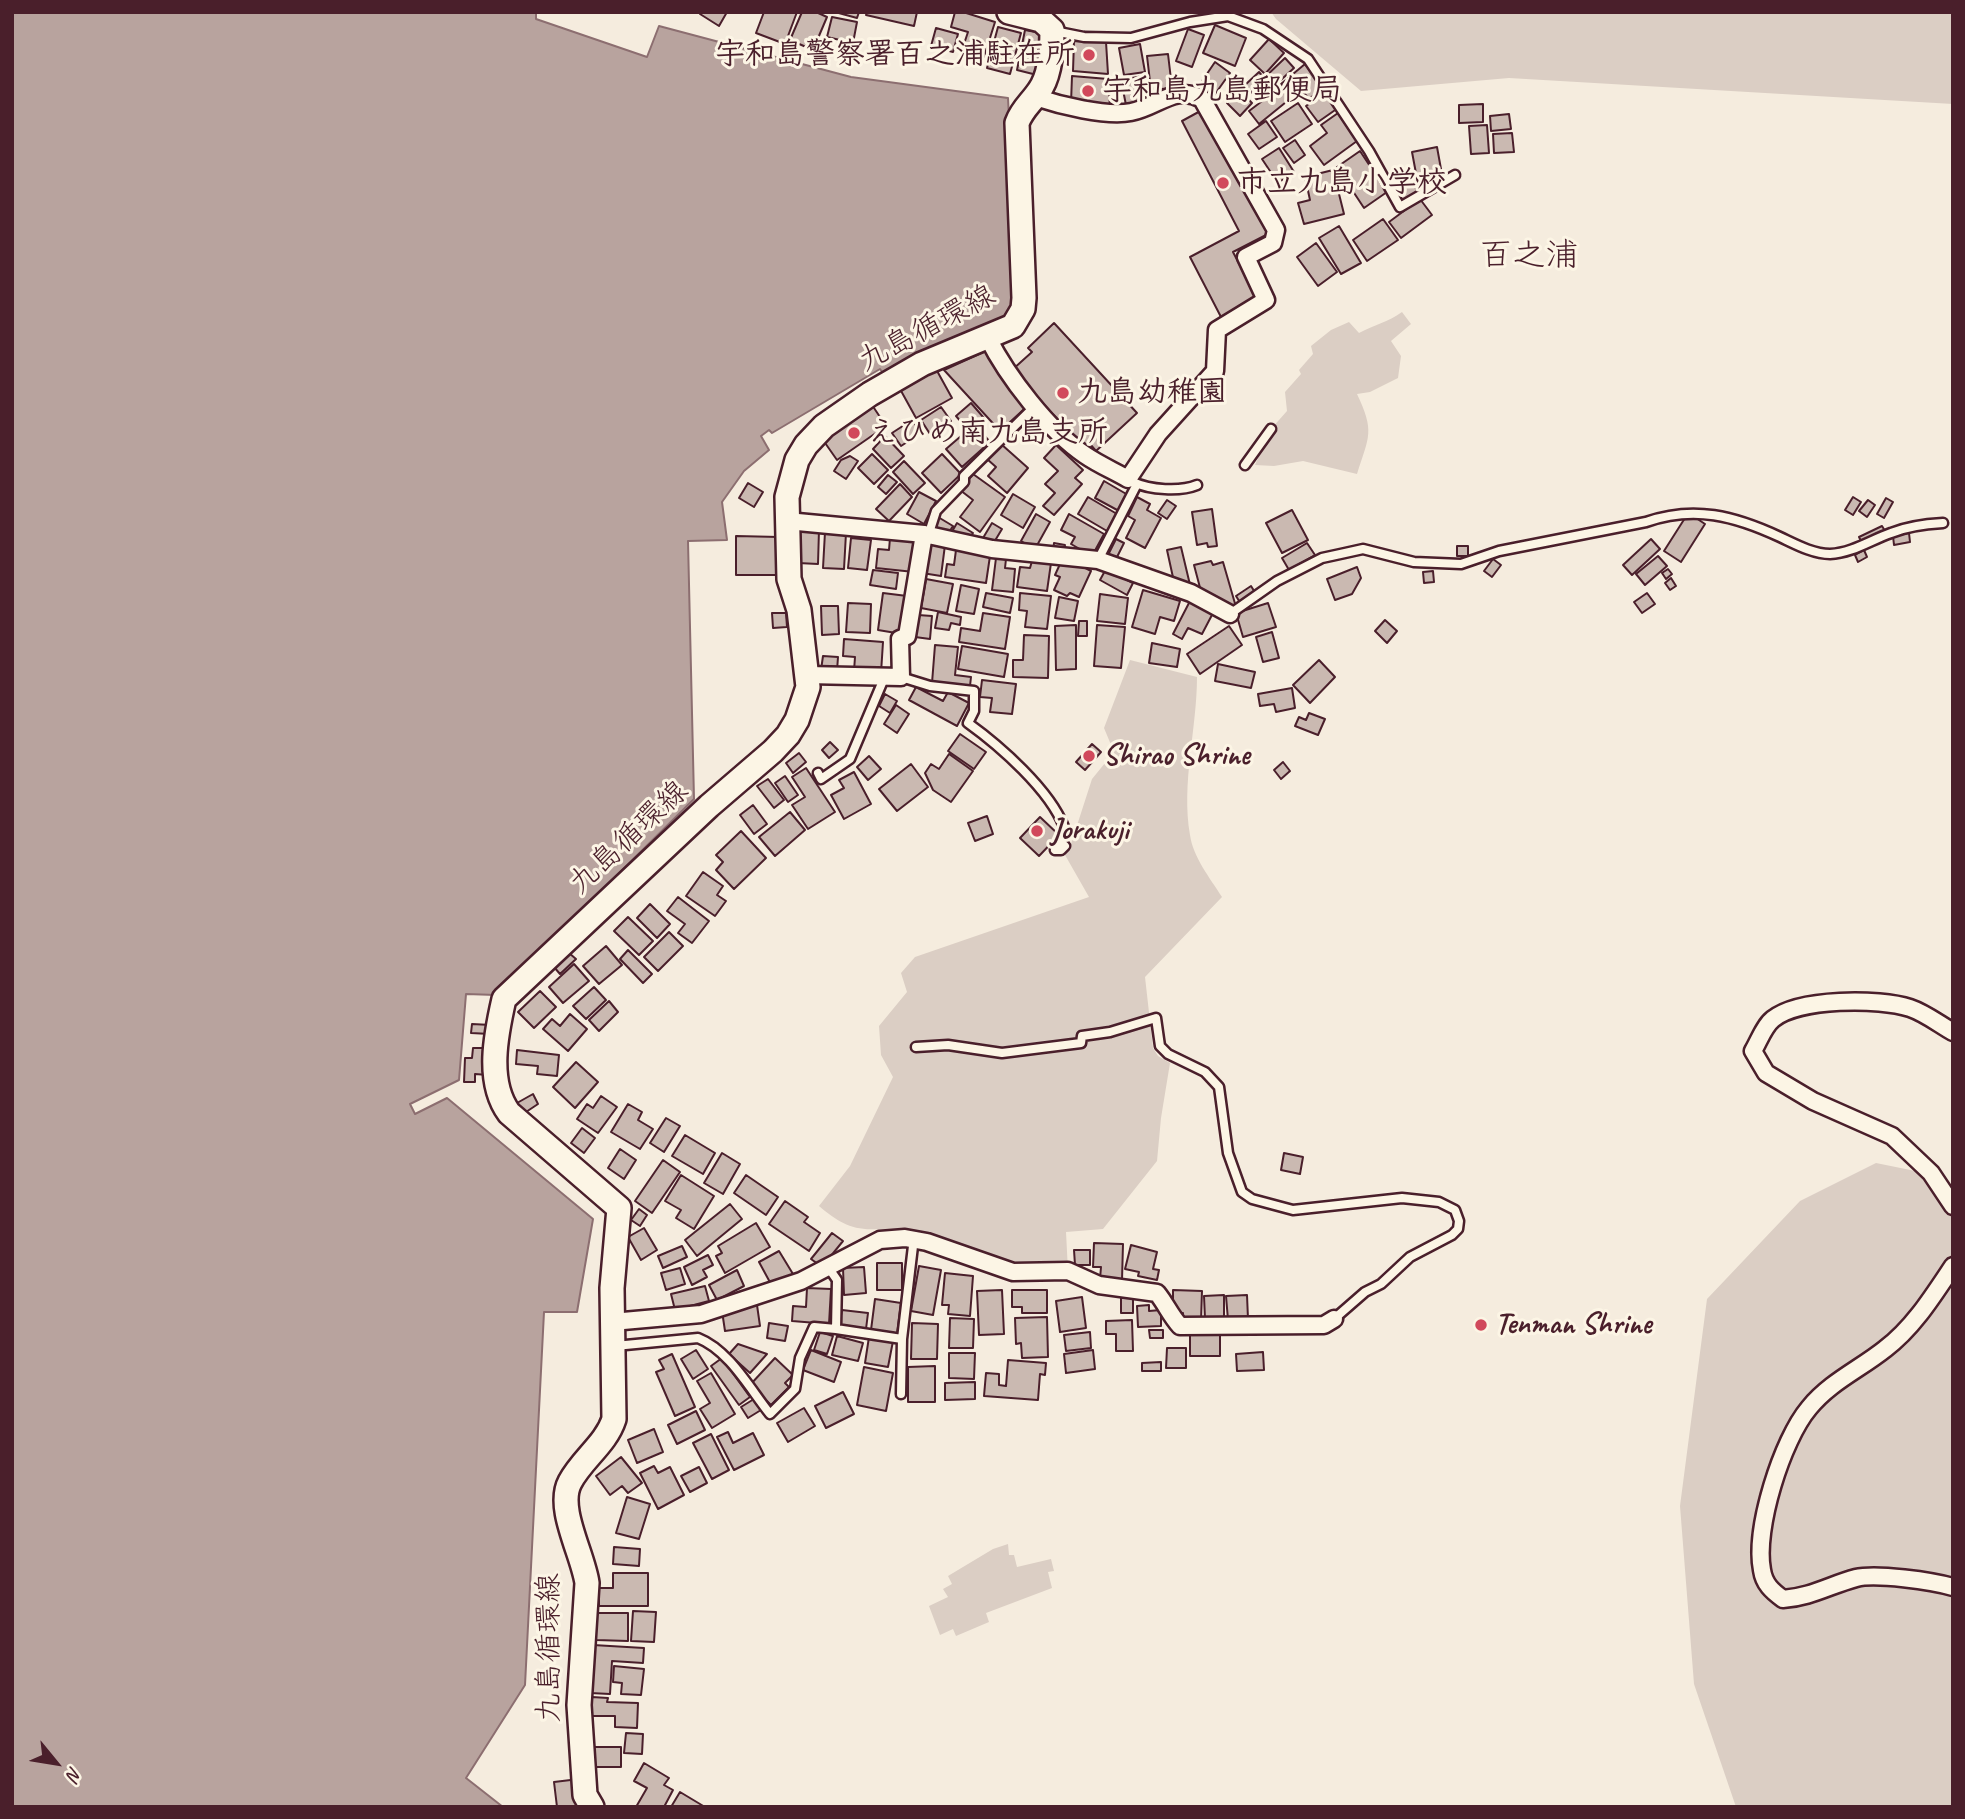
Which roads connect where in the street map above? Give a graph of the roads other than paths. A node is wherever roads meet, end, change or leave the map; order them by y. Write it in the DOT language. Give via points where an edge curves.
graph roads {
  1 [pos="1009,12"];
  2 [pos="1052,30"];
  3 [pos="1035,97"];
  4 [pos="1455,175"];
  5 [pos="988,338"];
  6 [pos="1035,406"];
  7 [pos="1271,429"];
  8 [pos="1245,465"];
  9 [pos="1132,482"];
  10 [pos="1197,485"];
  11 [pos="787,521"];
  12 [pos="1943,523"];
  13 [pos="926,535"];
  14 [pos="1098,560"];
  15 [pos="1230,614"];
  16 [pos="807,674"];
  17 [pos="893,677"];
  18 [pos="818,773"];
  19 [pos="1065,846"];
  20 [pos="1953,1032"];
  21 [pos="916,1047"];
  22 [pos="1953,1206"];
  23 [pos="913,1246"];
  24 [pos="1953,1266"];
  25 [pos="828,1267"];
  26 [pos="1334,1319"];
  27 [pos="612,1322"];
  28 [pos="836,1329"];
  29 [pos="902,1339"];
  30 [pos="612,1346"];
  31 [pos="901,1394"];
  32 [pos="1953,1587"];
  33 [pos="592,1807"];
  1 -- 2 [label="main road" via="1041,20"];
  2 -- 3 [label="main road, 九島循環線" via="1046,79"];
  2 -- 4 [label="lane" via="1084,37 1131,38 1228,16 1263,29 1308,59 1400,207"];
  3 -- 5 [label="main road, 九島循環線" via="1021,111 1017,123 1023,309 1013,326"];
  3 -- 9 [label="street" via="1062,106 1120,113 1181,93 1202,99 1276,230 1273,243 1246,257 1266,300 1217,330 1215,371 1158,434"];
  5 -- 6 [label="street" via="1001,364"];
  5 -- 11 [label="main road, 九島循環線" via="922,364 824,426 797,460 787,497"];
  6 -- 9 [label="street" via="1083,454"];
  6 -- 13 [label="lane" via="964,477 936,511"];
  7 -- 8 [label="lane"];
  9 -- 10 [label="lane" via="1150,488"];
  9 -- 14 [label="lane"];
  11 -- 13 [label="street"];
  11 -- 16 [label="main road, 九島循環線" via="789,579 799,610"];
  12 -- 15 [label="lane" via="1916,525 1830,554 1806,549 1746,523 1703,513 1668,514 1499,551 1461,564 1414,562 1363,549 1322,558 1277,581"];
  13 -- 14 [label="street" via="992,549"];
  13 -- 17 [label="street" via="907,636 900,639"];
  14 -- 15 [label="street" via="1191,593"];
  16 -- 17 [label="street"];
  16 -- 27 [label="main road, 九島循環線" via="805,700 789,735 504,999 495,1072 501,1103 619,1208"];
  17 -- 18 [label="lane" via="850,759 821,779"];
  17 -- 19 [label="lane" via="974,691 974,711 968,723 1037,786 1064,827 1055,850"];
  20 -- 22 [label="street" via="1912,1008 1836,1001 1788,1009 1771,1020 1753,1051 1766,1073 1813,1101 1892,1136 1931,1173"];
  21 -- 26 [label="lane" via="947,1045 1002,1053 1081,1043 1082,1036 1156,1018 1160,1046 1205,1072 1219,1087 1228,1153 1242,1192 1252,1199 1293,1210 1402,1198 1439,1202 1455,1210 1459,1221 1452,1235 1410,1256"];
  23 -- 29 [label="lane"];
  24 -- 32 [label="street" via="1925,1308 1886,1349 1842,1377 1809,1408 1785,1446 1760,1542 1762,1572 1769,1589 1783,1599 1804,1597 1859,1577 1928,1580"];
  25 -- 26 [label="street" via="880,1240 905,1238 927,1241 1013,1272 1068,1271 1099,1285 1157,1293 1180,1326 1324,1325"];
  25 -- 27 [label="street" via="801,1281 701,1314"];
  25 -- 28 [label="lane" via="837,1280"];
  27 -- 30 [label="main road, 九島循環線"];
  28 -- 29 [label="lane"];
  28 -- 30 [label="lane" via="814,1327 800,1358 795,1389 770,1414 708,1342 698,1338"];
  29 -- 31 [label="lane"];
  30 -- 33 [label="main road, 九島循環線" via="615,1408 611,1428 570,1482 566,1504 587,1583 579,1705 585,1795"];
}
